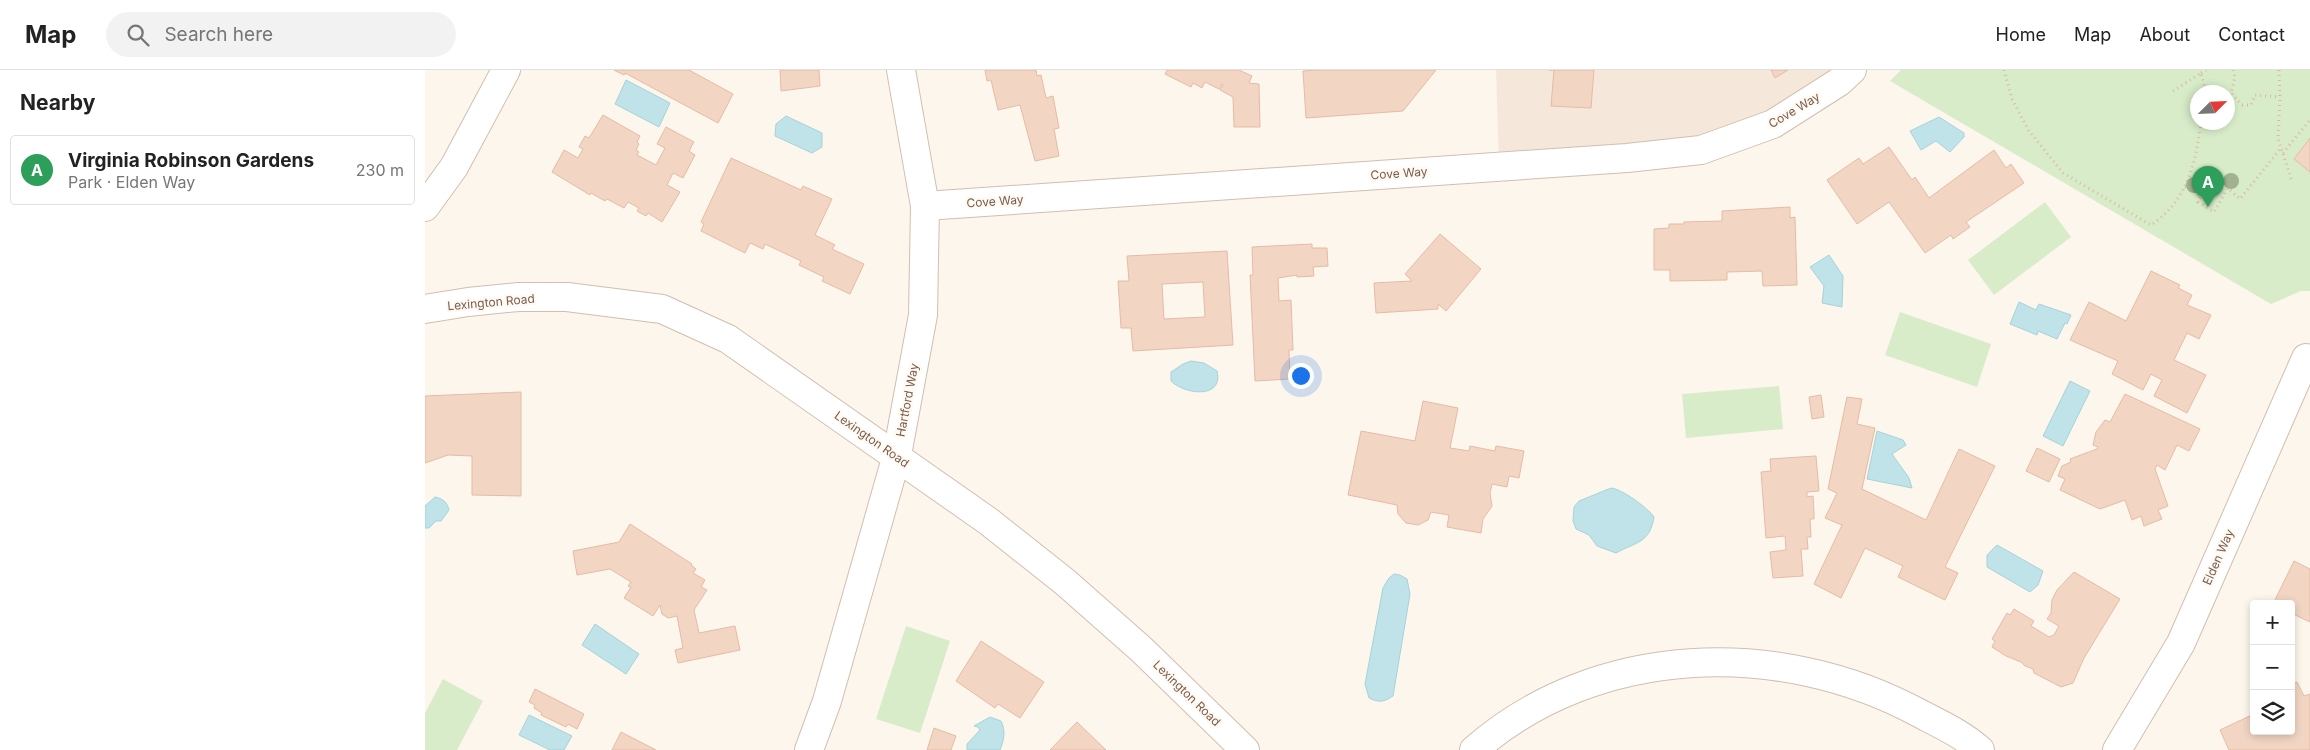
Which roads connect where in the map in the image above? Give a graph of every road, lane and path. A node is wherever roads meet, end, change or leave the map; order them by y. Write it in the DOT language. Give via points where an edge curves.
graph roads {
  1 [pos="507,70"];
  2 [pos="901,70"];
  3 [pos="1852,70"];
  4 [pos="2004,70"];
  5 [pos="2206,70"];
  6 [pos="2233,70"];
  7 [pos="2279,70"];
  8 [pos="2201,73"];
  9 [pos="2204,85"];
  10 [pos="2173,91"];
  11 [pos="2280,97"];
  12 [pos="2310,120"];
  13 [pos="2200,130"];
  14 [pos="2281,148"];
  15 [pos="2282,154"];
  16 [pos="2291,179"];
  17 [pos="2185,187"];
  18 [pos="925,206"];
  19 [pos="425,207"];
  20 [pos="425,309"];
  21 [pos="2306,358"];
  22 [pos="897,455"];
  23 [pos="809,750"];
  24 [pos="1245,750"];
  25 [pos="1474,750"];
  26 [pos="1980,750"];
  27 [pos="2117,750"];
  1 -- 19 [label="street" via="454,167"];
  2 -- 18 [label="street, Hartford Way"];
  3 -- 18 [label="street, Cove Way" via="1839,82 1773,124 1701,150 1627,158"];
  4 -- 17 [label="path" via="2012,99 2029,132 2063,173 2151,225 2165,216"];
  5 -- 8 [label="path"];
  6 -- 11 [label="path" via="2235,77 2231,93 2242,105 2251,105 2255,95"];
  7 -- 11 [label="path"];
  8 -- 9 [label="path"];
  8 -- 10 [label="path"];
  11 -- 14 [label="path" via="2278,138"];
  12 -- 15 [label="path"];
  13 -- 17 [label="path" via="2197,157"];
  14 -- 15 [label="path"];
  14 -- 17 [label="path" via="2240,199 2228,188 2215,212 2198,202 2201,196"];
  15 -- 16 [label="path"];
  18 -- 22 [label="street, Hartford Way" via="923,314"];
  20 -- 22 [label="street, Lexington Road" via="518,297 567,297 662,309 728,339"];
  21 -- 27 [label="street, Elden Way" via="2181,643"];
  22 -- 23 [label="street, Hartford Way" via="827,700"];
  22 -- 24 [label="street, Lexington Road" via="1065,582 1141,649"];
  25 -- 26 [label="street" via="1491,735 1537,707 1587,684 1642,668 1708,661 1773,666 1837,678 1897,701 1965,737"];
}
